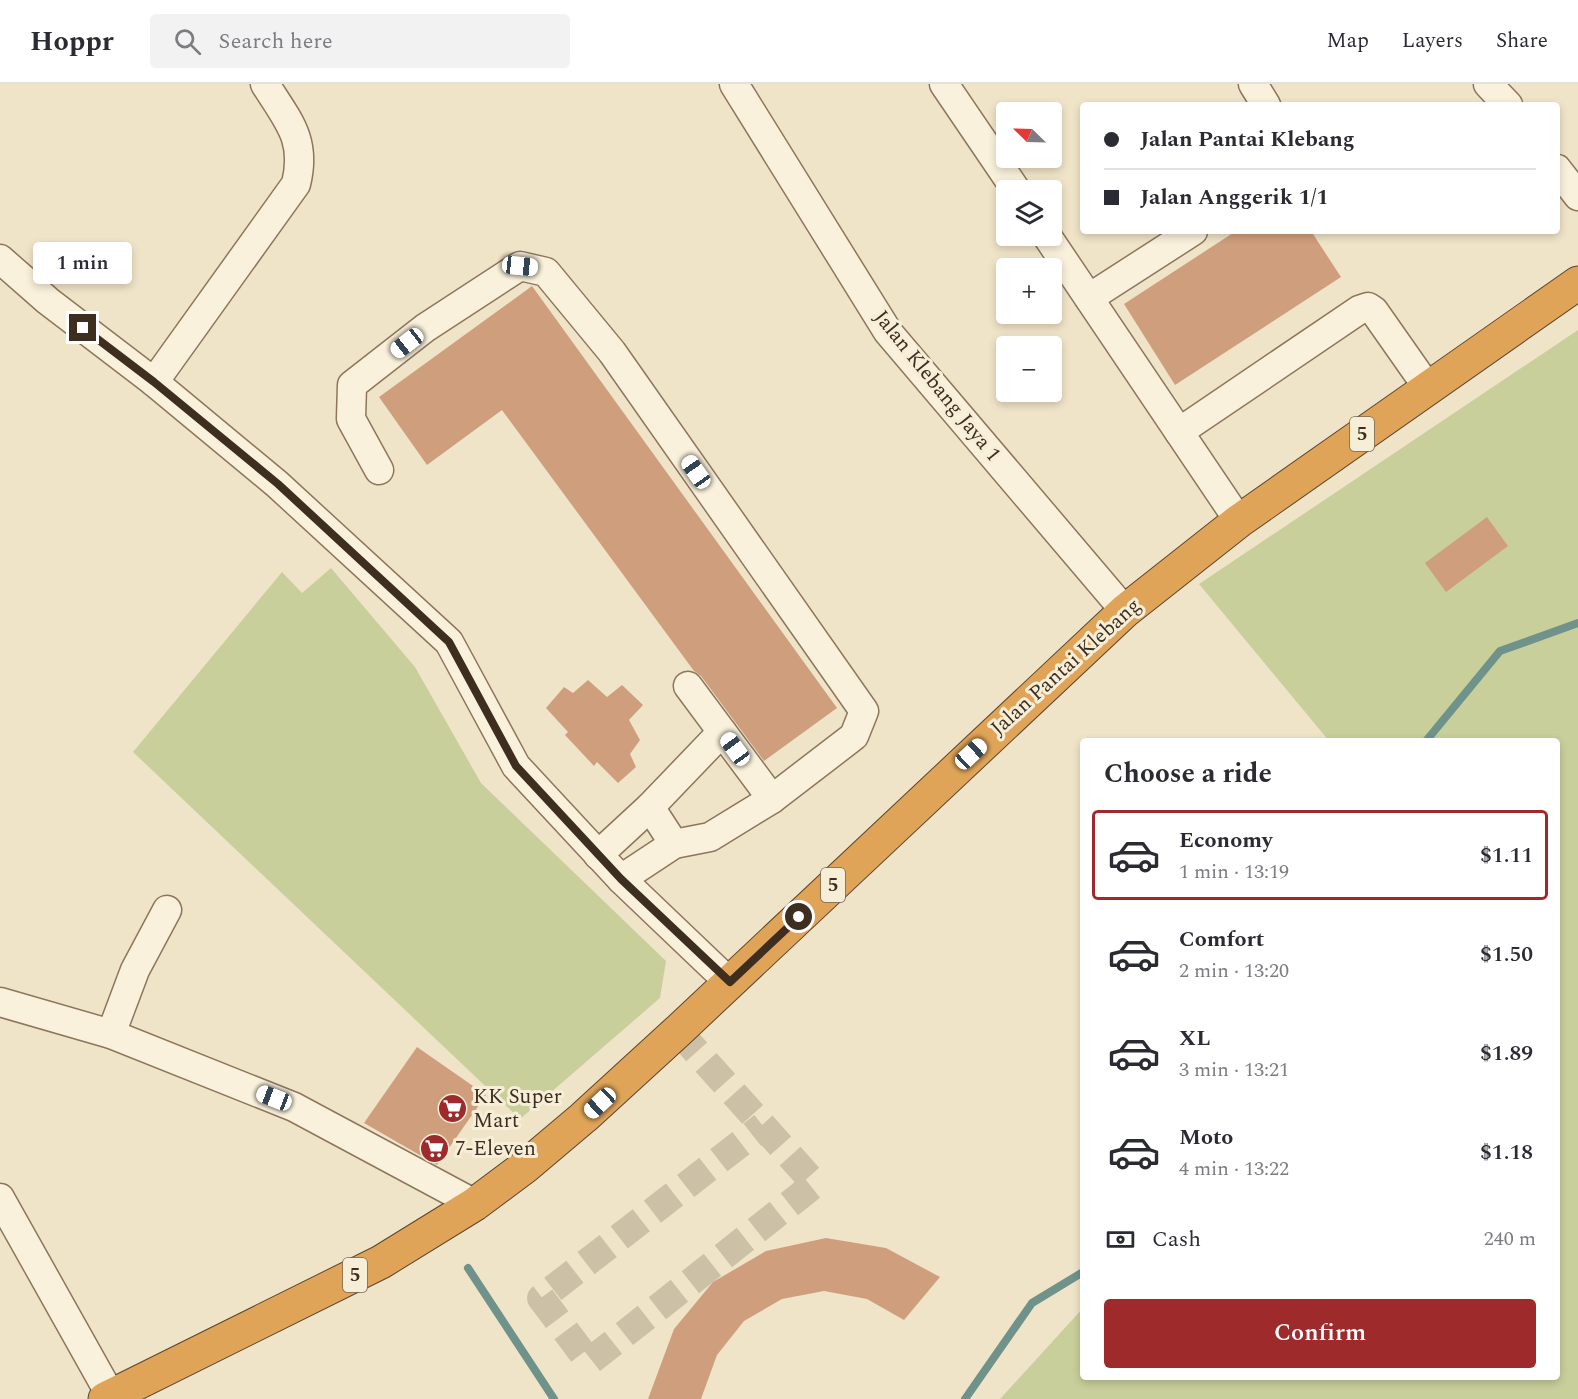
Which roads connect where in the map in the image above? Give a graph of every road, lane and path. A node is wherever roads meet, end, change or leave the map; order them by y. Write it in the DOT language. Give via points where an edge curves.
graph roads {
  1 [pos="265,84"];
  2 [pos="734,84"];
  3 [pos="944,84"];
  4 [pos="1253,84"];
  5 [pos="1488,84"];
  6 [pos="1264,102"];
  7 [pos="1505,102"];
  8 [pos="1560,173"];
  9 [pos="1009,180"];
  10 [pos="1578,196"];
  11 [pos="1188,234"];
  12 [pos="1054,246"];
  13 [pos="0,259"];
  14 [pos="1578,283"];
  15 [pos="1089,298"];
  16 [pos="154,382"];
  17 [pos="1428,388"];
  18 [pos="1179,432"];
  19 [pos="379,470"];
  20 [pos="1239,521"];
  21 [pos="1125,611"];
  22 [pos="688,686"];
  23 [pos="722,732"];
  24 [pos="772,799"];
  25 [pos="650,807"];
  26 [pos="674,844"];
  27 [pos="598,855"];
  28 [pos="621,879"];
  29 [pos="167,910"];
  30 [pos="730,982"];
  31 [pos="0,1002"];
  32 [pos="111,1034"];
  33 [pos="0,1198"];
  34 [pos="475,1203"];
  35 [pos="108,1398"];
  1 -- 16 [label="street" via="297,136 301,163 296,184"];
  2 -- 21 [label="street, Jalan Klebang Jaya 1" via="888,332"];
  3 -- 9 [label="street"];
  4 -- 6 [label="street"];
  5 -- 7 [label="street"];
  8 -- 10 [label="street"];
  11 -- 15 [label="street"];
  12 -- 15 [label="street"];
  13 -- 16 [label="street" via="48,302"];
  14 -- 17 [label="highway, Jalan Pantai Klebang / 5"];
  15 -- 18 [label="street"];
  16 -- 27 [label="street" via="278,484 449,642 516,766"];
  17 -- 18 [label="street" via="1368,307"];
  17 -- 20 [label="highway, Jalan Pantai Klebang / 5"];
  18 -- 20 [label="street"];
  19 -- 24 [label="street" via="351,419 352,385 425,328 520,266 546,272 612,352 864,711 854,736"];
  20 -- 21 [label="highway, Jalan Pantai Klebang / 5"];
  21 -- 30 [label="highway, Jalan Pantai Klebang / 5"];
  22 -- 23 [label="street"];
  23 -- 24 [label="street"];
  23 -- 25 [label="street"];
  24 -- 26 [label="street" via="710,837"];
  25 -- 26 [label="street"];
  25 -- 27 [label="street"];
  26 -- 28 [label="street"];
  27 -- 28 [label="street"];
  28 -- 30 [label="street"];
  29 -- 32 [label="street" via="135,970"];
  30 -- 34 [label="highway, Jalan Pantai Klebang / 5" via="584,1117"];
  31 -- 32 [label="street"];
  32 -- 34 [label="street" via="294,1107"];
  33 -- 35 [label="street"];
  34 -- 35 [label="highway, Jalan Pantai Klebang / 5" via="381,1262"];
}
